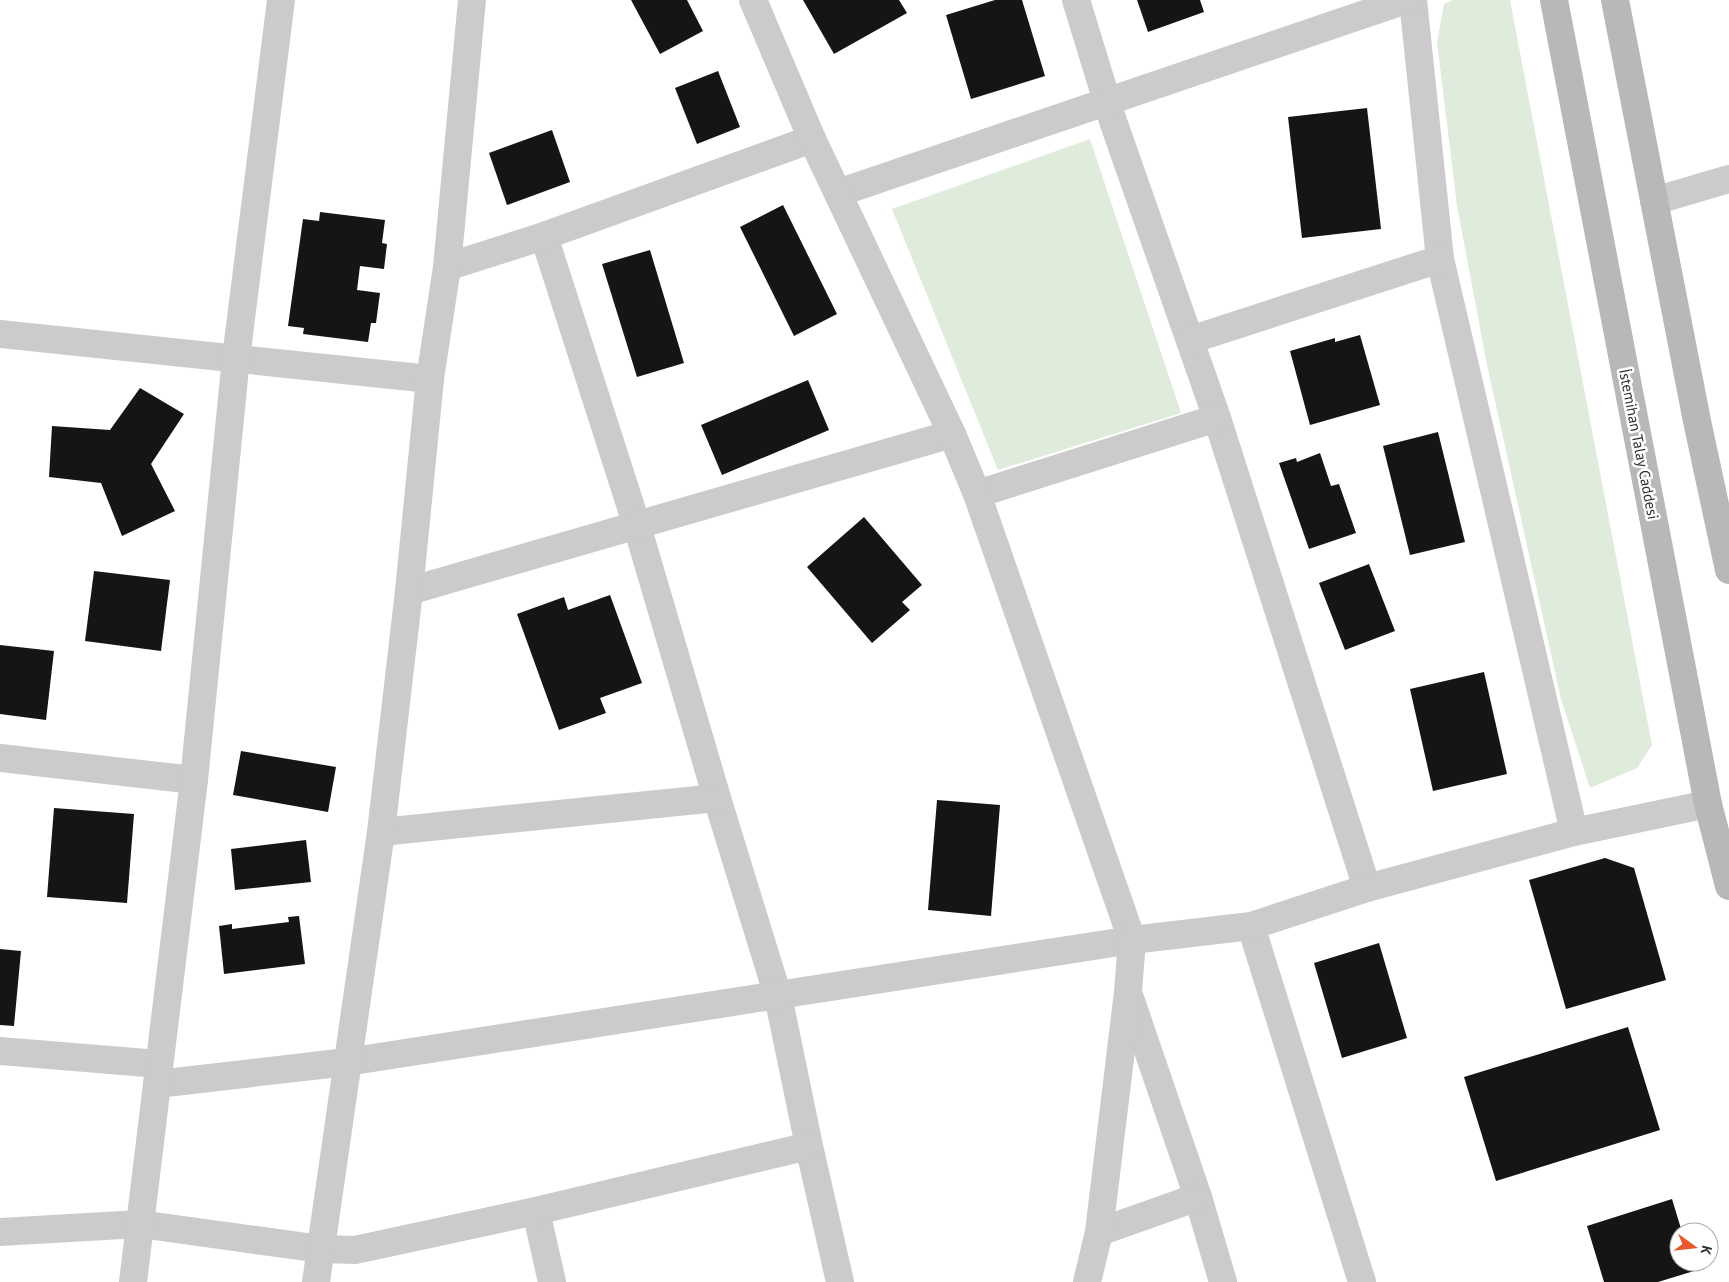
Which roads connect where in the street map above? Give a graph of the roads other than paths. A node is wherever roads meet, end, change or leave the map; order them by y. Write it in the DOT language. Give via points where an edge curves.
graph roads {
  1 [pos="281,0"];
  2 [pos="472,0"];
  3 [pos="752,0"];
  4 [pos="1076,0"];
  5 [pos="1406,0"];
  6 [pos="1413,0"];
  7 [pos="1554,0"];
  8 [pos="1615,0"];
  9 [pos="1107,102"];
  10 [pos="812,139"];
  11 [pos="1729,179"];
  12 [pos="838,192"];
  13 [pos="1654,201"];
  14 [pos="544,236"];
  15 [pos="1440,259"];
  16 [pos="447,267"];
  17 [pos="0,334"];
  18 [pos="1190,340"];
  19 [pos="236,358"];
  20 [pos="430,379"];
  21 [pos="1217,418"];
  22 [pos="952,434"];
  23 [pos="977,494"];
  24 [pos="637,526"];
  25 [pos="1729,570"];
  26 [pos="409,591"];
  27 [pos="0,758"];
  28 [pos="194,780"];
  29 [pos="717,798"];
  30 [pos="1708,804"];
  31 [pos="381,832"];
  32 [pos="1574,832"];
  33 [pos="1729,886"];
  34 [pos="1367,888"];
  35 [pos="1251,926"];
  36 [pos="1132,940"];
  37 [pos="1128,992"];
  38 [pos="778,996"];
  39 [pos="0,1051"];
  40 [pos="347,1062"];
  41 [pos="158,1074"];
  42 [pos="809,1146"];
  43 [pos="1198,1197"];
  44 [pos="536,1211"];
  45 [pos="140,1224"];
  46 [pos="0,1232"];
  47 [pos="1099,1232"];
  48 [pos="321,1249"];
  49 [pos="133,1282"];
  50 [pos="316,1282"];
  51 [pos="552,1282"];
  52 [pos="840,1282"];
  53 [pos="1087,1282"];
  54 [pos="1223,1282"];
  55 [pos="1362,1282"];
  1 -- 19 [label="street"];
  2 -- 16 [label="street"];
  3 -- 10 [label="street"];
  4 -- 9 [label="street"];
  5 -- 9 [label="street"];
  6 -- 15 [label="street"];
  7 -- 30 [label="street, İstemihan Talay Caddesi"];
  8 -- 13 [label="street"];
  9 -- 12 [label="street"];
  9 -- 18 [label="street"];
  10 -- 12 [label="street"];
  10 -- 14 [label="street"];
  11 -- 13 [label="street"];
  12 -- 22 [label="street"];
  13 -- 25 [label="street"];
  14 -- 16 [label="street"];
  14 -- 24 [label="street"];
  15 -- 18 [label="street"];
  15 -- 32 [label="street"];
  16 -- 20 [label="street"];
  17 -- 19 [label="street"];
  18 -- 21 [label="street"];
  19 -- 20 [label="street"];
  19 -- 28 [label="street"];
  20 -- 26 [label="street"];
  21 -- 23 [label="street"];
  21 -- 34 [label="street"];
  22 -- 23 [label="street"];
  22 -- 24 [label="street"];
  23 -- 36 [label="street"];
  24 -- 26 [label="street"];
  24 -- 29 [label="street"];
  26 -- 31 [label="street"];
  27 -- 28 [label="street"];
  28 -- 41 [label="street"];
  29 -- 31 [label="street"];
  29 -- 38 [label="street"];
  30 -- 32 [label="street"];
  30 -- 33 [label="street, İstemihan Talay Caddesi"];
  31 -- 40 [label="street"];
  32 -- 34 [label="street"];
  34 -- 35 [label="street"];
  35 -- 36 [label="street"];
  35 -- 55 [label="street"];
  36 -- 37 [label="street"];
  36 -- 38 [label="street"];
  37 -- 43 [label="street"];
  37 -- 47 [label="street"];
  38 -- 40 [label="street"];
  38 -- 42 [label="street"];
  39 -- 41 [label="street"];
  40 -- 41 [label="street"];
  40 -- 48 [label="street"];
  41 -- 45 [label="street"];
  42 -- 44 [label="street"];
  42 -- 52 [label="street"];
  43 -- 47 [label="street"];
  43 -- 54 [label="street"];
  44 -- 48 [label="street" via="355,1250"];
  44 -- 51 [label="street"];
  45 -- 46 [label="street"];
  45 -- 48 [label="street"];
  45 -- 49 [label="street"];
  47 -- 53 [label="street"];
  48 -- 50 [label="street"];
}
